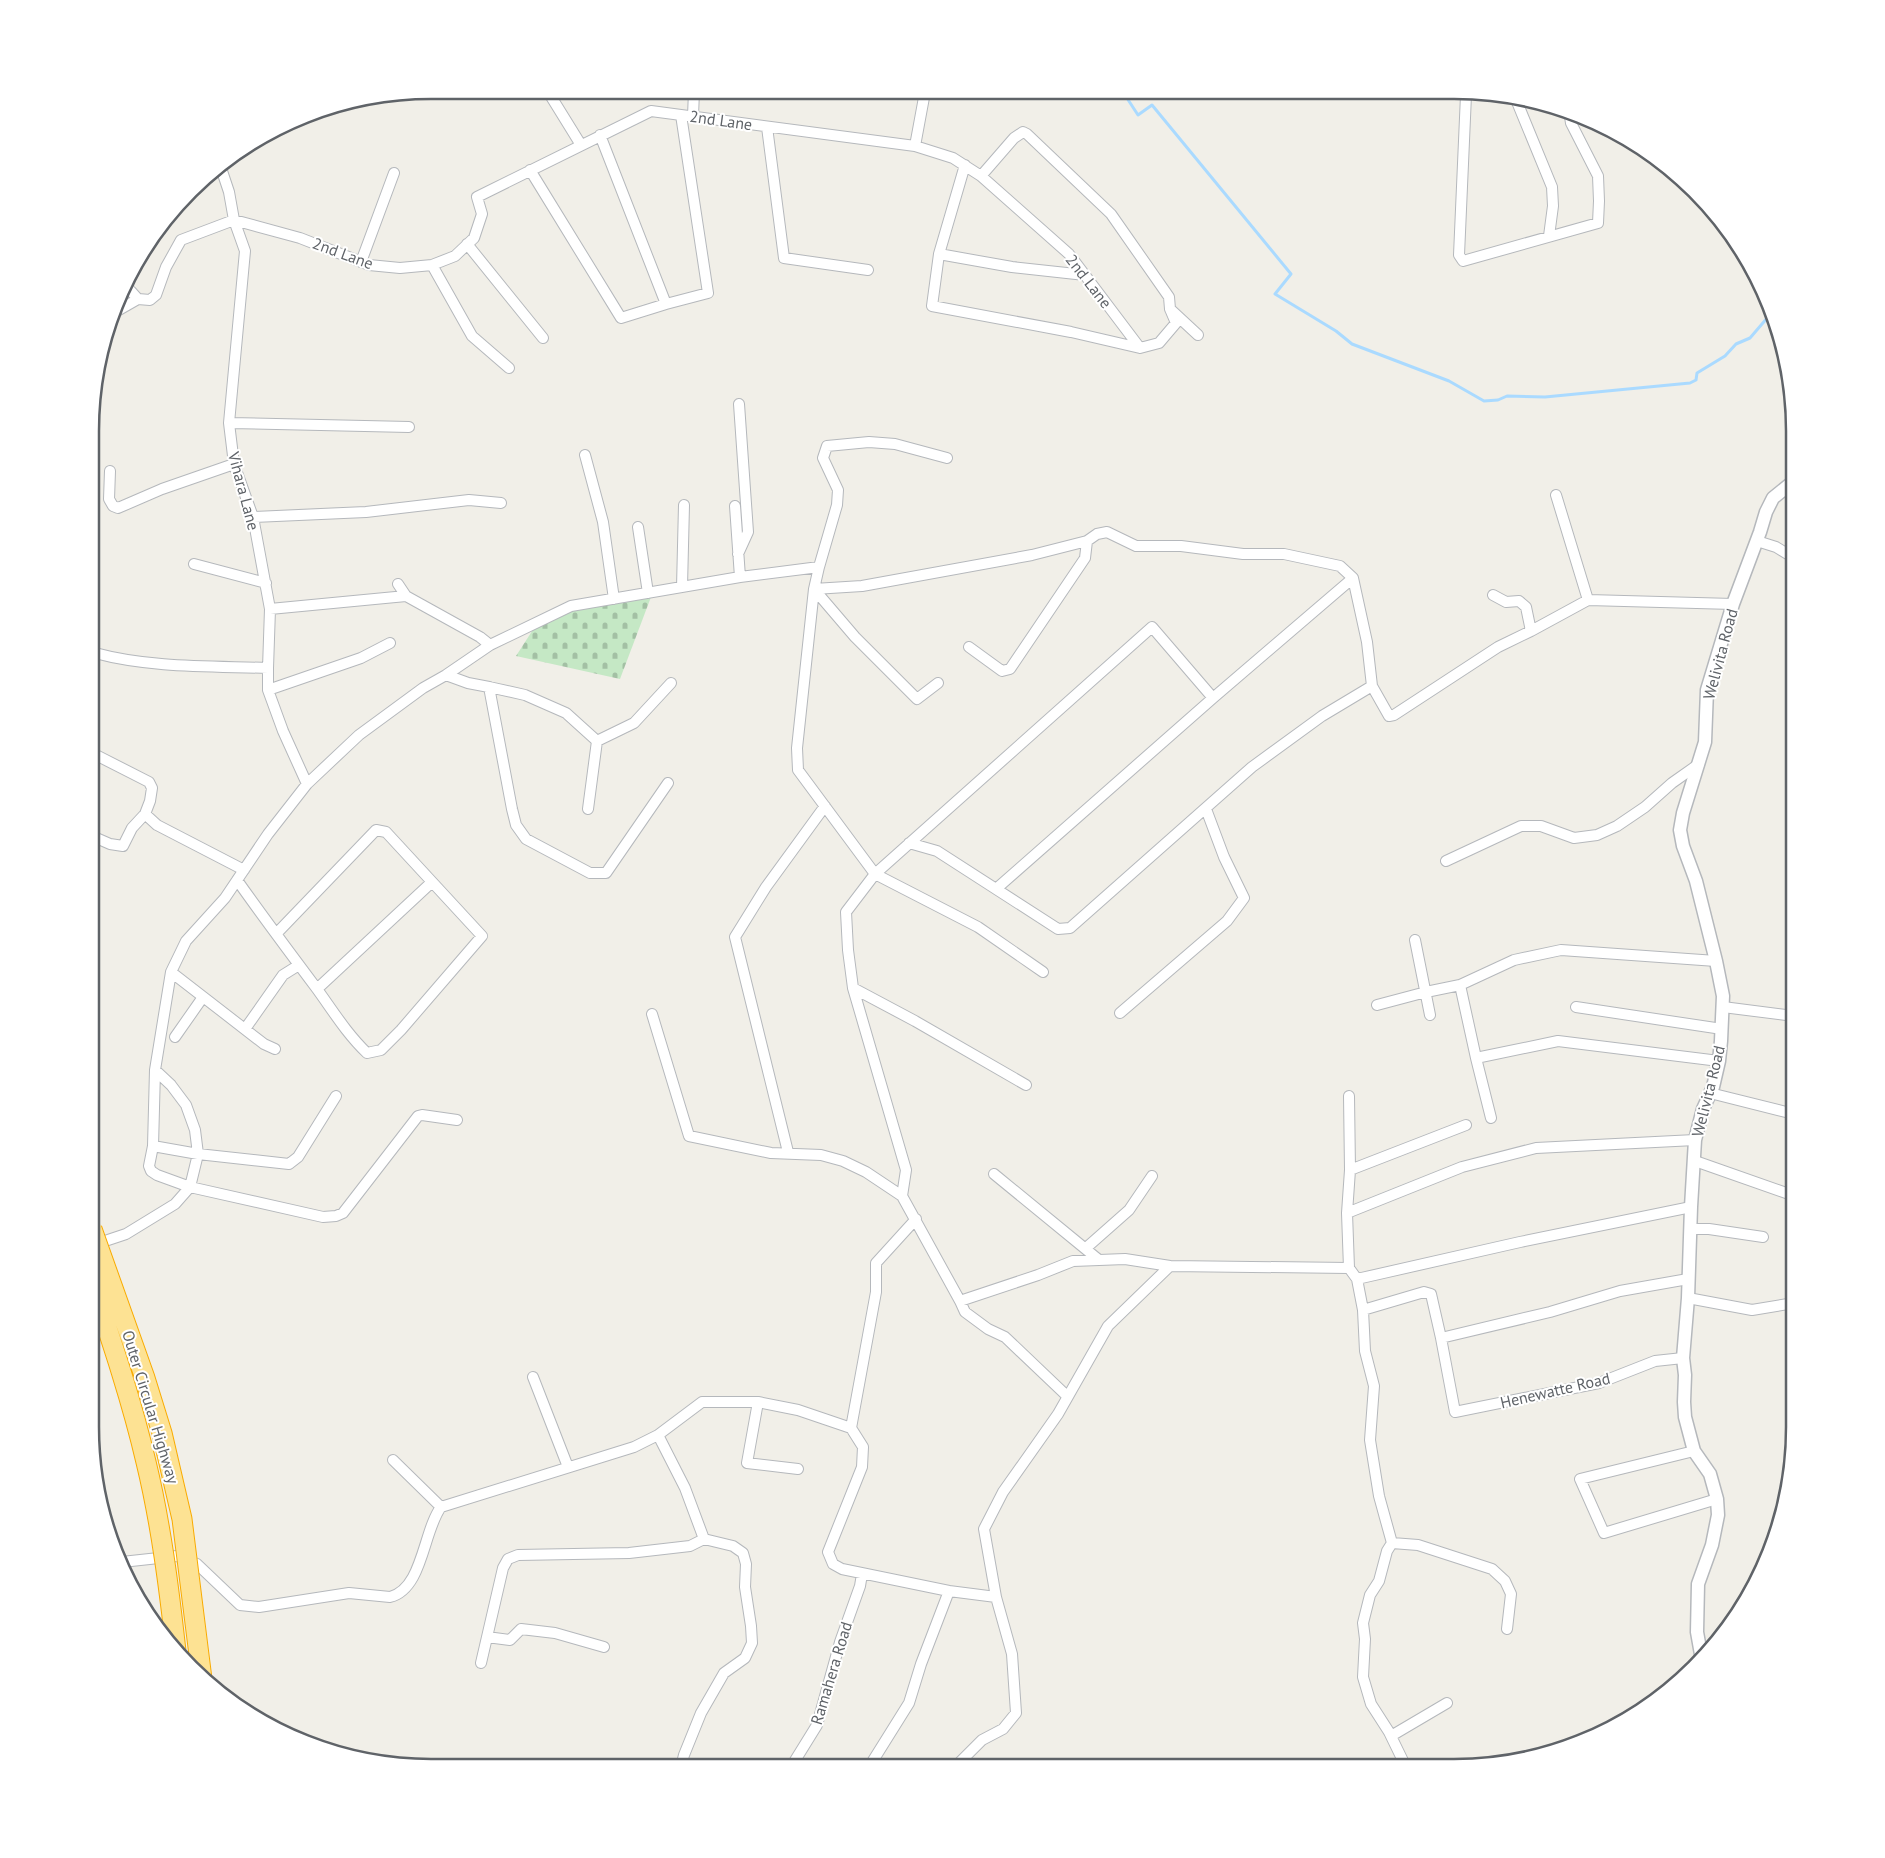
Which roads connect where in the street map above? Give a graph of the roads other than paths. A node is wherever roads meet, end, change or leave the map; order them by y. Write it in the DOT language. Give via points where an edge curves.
graph roads {
  1 [pos="552,99"];
  2 [pos="694,99"];
  3 [pos="924,99"];
  4 [pos="1466,99"];
  5 [pos="1518,105"];
  6 [pos="681,115"];
  7 [pos="693,116"];
  8 [pos="1571,120"];
  9 [pos="767,127"];
  10 [pos="600,135"];
  11 [pos="580,145"];
  12 [pos="915,146"];
  13 [pos="965,165"];
  14 [pos="530,170"];
  15 [pos="222,172"];
  16 [pos="394,173"];
  17 [pos="981,176"];
  18 [pos="234,220"];
  19 [pos="1549,236"];
  20 [pos="467,244"];
  21 [pos="939,254"];
  22 [pos="361,262"];
  23 [pos="432,265"];
  24 [pos="868,270"];
  25 [pos="1085,274"];
  26 [pos="130,290"];
  27 [pos="138,300"];
  28 [pos="666,304"];
  29 [pos="122,308"];
  30 [pos="1170,309"];
  31 [pos="1198,335"];
  32 [pos="543,338"];
  33 [pos="1140,348"];
  34 [pos="509,368"];
  35 [pos="740,404"];
  36 [pos="229,423"];
  37 [pos="409,427"];
  38 [pos="585,455"];
  39 [pos="947,458"];
  40 [pos="234,464"];
  41 [pos="110,471"];
  42 [pos="1786,487"];
  43 [pos="1556,495"];
  44 [pos="501,503"];
  45 [pos="684,505"];
  46 [pos="735,506"];
  47 [pos="253,517"];
  48 [pos="638,527"];
  49 [pos="1757,541"];
  50 [pos="1087,542"];
  51 [pos="1786,553"];
  52 [pos="738,554"];
  53 [pos="194,564"];
  54 [pos="819,567"];
  55 [pos="740,577"];
  56 [pos="1352,578"];
  57 [pos="266,583"];
  58 [pos="398,584"];
  59 [pos="682,587"];
  60 [pos="814,589"];
  61 [pos="648,593"];
  62 [pos="1493,595"];
  63 [pos="406,596"];
  64 [pos="614,599"];
  65 [pos="1588,600"];
  66 [pos="1733,604"];
  67 [pos="270,610"];
  68 [pos="1531,631"];
  69 [pos="390,643"];
  70 [pos="490,645"];
  71 [pos="969,647"];
  72 [pos="99,654"];
  73 [pos="268,668"];
  74 [pos="446,675"];
  75 [pos="671,683"];
  76 [pos="938,683"];
  77 [pos="1372,686"];
  78 [pos="489,687"];
  79 [pos="268,690"];
  80 [pos="1213,698"];
  81 [pos="597,741"];
  82 [pos="99,757"];
  83 [pos="1699,764"];
  84 [pos="668,782"];
  85 [pos="307,784"];
  86 [pos="825,806"];
  87 [pos="588,809"];
  88 [pos="1206,809"];
  89 [pos="145,814"];
  90 [pos="99,839"];
  91 [pos="909,843"];
  92 [pos="1446,861"];
  93 [pos="244,870"];
  94 [pos="875,874"];
  95 [pos="237,880"];
  96 [pos="432,882"];
  97 [pos="996,889"];
  98 [pos="276,934"];
  99 [pos="1415,940"];
  100 [pos="1716,961"];
  101 [pos="299,965"];
  102 [pos="171,972"];
  103 [pos="1043,972"];
  104 [pos="1460,984"];
  105 [pos="853,988"];
  106 [pos="317,989"];
  107 [pos="1426,992"];
  108 [pos="203,997"];
  109 [pos="1377,1005"];
  110 [pos="1723,1007"];
  111 [pos="1576,1008"];
  112 [pos="1120,1012"];
  113 [pos="652,1014"];
  114 [pos="1430,1015"];
  115 [pos="1786,1015"];
  116 [pos="245,1029"];
  117 [pos="1722,1029"];
  118 [pos="176,1037"];
  119 [pos="275,1049"];
  120 [pos="1476,1058"];
  121 [pos="1719,1061"];
  122 [pos="155,1070"];
  123 [pos="1026,1085"];
  124 [pos="1710,1093"];
  125 [pos="336,1096"];
  126 [pos="1348,1096"];
  127 [pos="1786,1112"];
  128 [pos="1491,1118"];
  129 [pos="457,1120"];
  130 [pos="1466,1125"];
  131 [pos="1695,1140"];
  132 [pos="153,1146"];
  133 [pos="788,1152"];
  134 [pos="198,1154"];
  135 [pos="1695,1161"];
  136 [pos="1350,1170"];
  137 [pos="994,1174"];
  138 [pos="1152,1176"];
  139 [pos="190,1187"];
  140 [pos="1786,1193"];
  141 [pos="902,1196"];
  142 [pos="1691,1207"];
  143 [pos="1347,1213"];
  144 [pos="916,1220"];
  145 [pos="1690,1229"];
  146 [pos="1763,1237"];
  147 [pos="99,1243"];
  148 [pos="99,1248"];
  149 [pos="1086,1248"];
  150 [pos="1098,1260"];
  151 [pos="1170,1266"];
  152 [pos="1349,1268"];
  153 [pos="1357,1279"];
  154 [pos="1688,1279"];
  155 [pos="1688,1298"];
  156 [pos="960,1301"];
  157 [pos="99,1304"];
  158 [pos="1786,1306"];
  159 [pos="1363,1310"];
  160 [pos="1441,1338"];
  161 [pos="1683,1358"];
  162 [pos="532,1377"];
  163 [pos="1067,1396"];
  164 [pos="758,1402"];
  165 [pos="851,1428"];
  166 [pos="658,1435"];
  167 [pos="1694,1451"];
  168 [pos="393,1460"];
  169 [pos="568,1467"];
  170 [pos="798,1469"];
  171 [pos="1717,1499"];
  172 [pos="441,1507"];
  173 [pos="704,1539"];
  174 [pos="1392,1543"];
  175 [pos="127,1561"];
  176 [pos="862,1574"];
  177 [pos="949,1591"];
  178 [pos="996,1597"];
  179 [pos="1507,1629"];
  180 [pos="487,1637"];
  181 [pos="174,1638"];
  182 [pos="604,1647"];
  183 [pos="1700,1650"];
  184 [pos="481,1663"];
  185 [pos="200,1666"];
  186 [pos="1447,1703"];
  187 [pos="1390,1736"];
  188 [pos="683,1759"];
  189 [pos="796,1759"];
  190 [pos="874,1759"];
  191 [pos="963,1759"];
  192 [pos="1402,1759"];
  1 -- 11 [label="street"];
  2 -- 7 [label="street"];
  3 -- 12 [label="street"];
  4 -- 19 [label="street" via="1459,255 1463,261"];
  5 -- 19 [label="street" via="1552,187"];
  6 -- 7 [label="street, 2nd Lane"];
  6 -- 10 [label="street, 2nd Lane" via="651,111"];
  6 -- 28 [label="street" via="708,293"];
  7 -- 9 [label="street, 2nd Lane"];
  8 -- 19 [label="street" via="1598,176 1598,223"];
  9 -- 12 [label="street, 2nd Lane"];
  9 -- 24 [label="street" via="784,258"];
  10 -- 11 [label="street, 2nd Lane"];
  10 -- 28 [label="street"];
  11 -- 14 [label="street, 2nd Lane"];
  12 -- 13 [label="street, 2nd Lane"];
  13 -- 17 [label="street, 2nd Lane"];
  13 -- 21 [label="street"];
  14 -- 20 [label="street, 2nd Lane" via="477,197 482,214 474,238"];
  14 -- 28 [label="street" via="621,318"];
  15 -- 18 [label="street, Vihara Lane"];
  16 -- 22 [label="street"];
  17 -- 25 [label="street, 2nd Lane" via="1069,254"];
  17 -- 30 [label="street" via="1014,138 1023,132 1028,134 1111,214 1169,297"];
  18 -- 22 [label="street, 2nd Lane" via="300,238"];
  18 -- 27 [label="street" via="181,240 156,295 150,300"];
  18 -- 36 [label="street, Vihara Lane" via="245,251"];
  20 -- 23 [label="street, 2nd Lane" via="455,256"];
  20 -- 32 [label="street"];
  21 -- 25 [label="street" via="1012,267"];
  21 -- 33 [label="street" via="932,306"];
  22 -- 23 [label="street, 2nd Lane" via="400,268"];
  23 -- 34 [label="street" via="472,336"];
  25 -- 33 [label="street, 2nd Lane"];
  26 -- 27 [label="street"];
  27 -- 29 [label="street"];
  30 -- 31 [label="street"];
  30 -- 33 [label="street" via="1176,323 1159,343"];
  35 -- 52 [label="street" via="748,532"];
  36 -- 37 [label="street"];
  36 -- 40 [label="street, Vihara Lane"];
  38 -- 64 [label="street" via="603,522"];
  39 -- 54 [label="street" via="895,444 869,442 827,446 823,458 838,490 837,505"];
  40 -- 41 [label="street" via="118,508 112,506 109,499"];
  40 -- 47 [label="street, Vihara Lane"];
  42 -- 49 [label="street, Welivita Road" via="1773,498"];
  43 -- 65 [label="street"];
  44 -- 47 [label="street" via="469,500 366,512"];
  45 -- 59 [label="street"];
  46 -- 52 [label="street"];
  47 -- 57 [label="street, Vihara Lane"];
  48 -- 61 [label="street"];
  49 -- 51 [label="street"];
  49 -- 66 [label="street, Welivita Road"];
  50 -- 56 [label="street" via="1097,534 1107,532 1136,546 1284,554 1340,566"];
  50 -- 60 [label="street" via="871,585"];
  50 -- 71 [label="street" via="1085,558 1010,669 1002,670"];
  52 -- 55 [label="street"];
  53 -- 57 [label="street"];
  54 -- 55 [label="street"];
  54 -- 60 [label="street"];
  55 -- 59 [label="street"];
  56 -- 77 [label="street" via="1367,642"];
  56 -- 80 [label="street"];
  57 -- 67 [label="street, Vihara Lane"];
  58 -- 63 [label="street"];
  59 -- 61 [label="street"];
  60 -- 76 [label="street" via="855,637 917,699"];
  60 -- 86 [label="street" via="797,748 798,770"];
  61 -- 64 [label="street"];
  62 -- 68 [label="street" via="1506,602 1519,601 1526,607"];
  63 -- 67 [label="street"];
  63 -- 70 [label="street"];
  64 -- 70 [label="street" via="571,606"];
  65 -- 66 [label="street"];
  65 -- 68 [label="street"];
  66 -- 83 [label="street, Welivita Road" via="1707,690 1705,742"];
  67 -- 73 [label="street, Vihara Lane"];
  68 -- 77 [label="street" via="1498,646 1389,716"];
  69 -- 79 [label="street" via="361,658"];
  70 -- 74 [label="street"];
  72 -- 73 [label="street" via="150,663"];
  73 -- 79 [label="street, Vihara Lane"];
  74 -- 78 [label="street"];
  74 -- 85 [label="street" via="359,735"];
  75 -- 81 [label="street" via="634,722"];
  77 -- 88 [label="street" via="1322,716 1252,767"];
  78 -- 81 [label="street" via="525,695 566,713"];
  78 -- 84 [label="street" via="516,825 526,839 582,869 590,873 606,873"];
  79 -- 85 [label="street, Vihara Lane"];
  80 -- 91 [label="street" via="1152,627"];
  80 -- 97 [label="street"];
  81 -- 87 [label="street"];
  82 -- 89 [label="street" via="149,782 152,788"];
  83 -- 92 [label="street" via="1645,807 1617,826 1596,835 1574,838 1541,826 1521,826"];
  83 -- 100 [label="street, Welivita Road" via="1683,813 1680,837 1696,880"];
  85 -- 93 [label="street"];
  86 -- 94 [label="street"];
  86 -- 133 [label="street" via="766,887 735,937"];
  88 -- 97 [label="street" via="1070,928 1058,930"];
  88 -- 112 [label="street" via="1244,898 1226,921"];
  89 -- 90 [label="street" via="132,828 123,846"];
  89 -- 93 [label="street" via="157,825"];
  91 -- 94 [label="street"];
  91 -- 97 [label="street" via="937,851"];
  93 -- 95 [label="street"];
  94 -- 103 [label="street" via="978,927"];
  94 -- 105 [label="street" via="846,912"];
  95 -- 98 [label="street"];
  95 -- 102 [label="street" via="186,941"];
  96 -- 98 [label="street" via="386,832 376,830"];
  96 -- 106 [label="street"];
  96 -- 106 [label="street" via="482,936 381,1050 367,1053"];
  98 -- 101 [label="street"];
  99 -- 107 [label="street"];
  100 -- 104 [label="street" via="1561,950 1514,960"];
  100 -- 110 [label="street, Welivita Road"];
  101 -- 106 [label="street"];
  101 -- 116 [label="street" via="283,975"];
  102 -- 108 [label="street"];
  102 -- 122 [label="street"];
  104 -- 107 [label="street"];
  104 -- 120 [label="street"];
  105 -- 123 [label="street"];
  105 -- 141 [label="street" via="906,1170"];
  107 -- 109 [label="street"];
  107 -- 114 [label="street"];
  108 -- 116 [label="street"];
  108 -- 118 [label="street"];
  110 -- 115 [label="street"];
  110 -- 117 [label="street, Welivita Road"];
  111 -- 117 [label="street"];
  113 -- 133 [label="street" via="689,1136 771,1152"];
  116 -- 119 [label="street"];
  117 -- 121 [label="street, Welivita Road"];
  120 -- 121 [label="street" via="1558,1041"];
  120 -- 128 [label="street"];
  121 -- 124 [label="street, Welivita Road"];
  122 -- 132 [label="street"];
  122 -- 134 [label="street" via="186,1105 195,1130"];
  124 -- 127 [label="street"];
  124 -- 131 [label="street, Welivita Road"];
  125 -- 134 [label="street" via="298,1157 289,1164"];
  126 -- 136 [label="street"];
  129 -- 139 [label="street" via="418,1116 342,1213 336,1216 323,1217"];
  130 -- 136 [label="street"];
  131 -- 135 [label="street, Welivita Road"];
  131 -- 143 [label="street" via="1536,1148 1462,1167"];
  132 -- 134 [label="street"];
  132 -- 139 [label="street" via="151,1171"];
  133 -- 141 [label="street" via="843,1161"];
  134 -- 139 [label="street"];
  135 -- 140 [label="street"];
  135 -- 142 [label="street, Welivita Road"];
  136 -- 143 [label="street"];
  137 -- 149 [label="street"];
  138 -- 149 [label="street" via="1129,1210"];
  139 -- 147 [label="street" via="175,1204 126,1234"];
  141 -- 144 [label="street"];
  142 -- 145 [label="street, Welivita Road"];
  142 -- 153 [label="street"];
  143 -- 152 [label="street"];
  144 -- 156 [label="street"];
  144 -- 165 [label="street" via="876,1263 876,1292"];
  145 -- 146 [label="street"];
  145 -- 154 [label="street, Welivita Road"];
  148 -- 185 [label="highway, Outer Circular Highway, bridge" via="162,1433 182,1519"];
  149 -- 150 [label="street"];
  150 -- 151 [label="street" via="1125,1259"];
  150 -- 156 [label="street" via="1073,1261"];
  151 -- 152 [label="street"];
  151 -- 163 [label="street" via="1108,1326"];
  152 -- 153 [label="street"];
  153 -- 159 [label="street"];
  154 -- 155 [label="street, Welivita Road"];
  154 -- 160 [label="street" via="1620,1291 1550,1312"];
  155 -- 158 [label="street" via="1752,1310"];
  155 -- 161 [label="street, Welivita Road"];
  156 -- 163 [label="street" via="965,1312 988,1330 1005,1337"];
  157 -- 181 [label="highway, Outer Circular Highway, bridge" via="146,1462 161,1538"];
  159 -- 160 [label="street" via="1424,1292 1431,1294"];
  159 -- 174 [label="street" via="1365,1351 1374,1386 1370,1440 1379,1496"];
  160 -- 161 [label="street, Henewatte Road" via="1455,1412 1599,1383 1655,1362"];
  161 -- 167 [label="street, Welivita Road" via="1684,1410"];
  162 -- 169 [label="street"];
  163 -- 178 [label="street" via="1003,1492 984,1529"];
  164 -- 165 [label="street" via="798,1410"];
  164 -- 166 [label="street" via="702,1402"];
  164 -- 170 [label="street" via="747,1463"];
  165 -- 176 [label="street" via="863,1447 862,1468 828,1552 833,1564"];
  166 -- 169 [label="street"];
  166 -- 173 [label="street" via="685,1488"];
  167 -- 171 [label="street, Welivita Road" via="1710,1474"];
  167 -- 171 [label="street" via="1580,1479 1604,1533"];
  168 -- 172 [label="street"];
  169 -- 172 [label="street"];
  171 -- 183 [label="street, Welivita Road" via="1716,1530 1698,1584 1697,1632"];
  172 -- 175 [label="street" via="435,1514 420,1561 405,1589 390,1597 348,1593 259,1607 240,1605 197,1564 177,1556"];
  173 -- 180 [label="street" via="690,1546 629,1553 518,1554 508,1559 503,1568"];
  173 -- 188 [label="street" via="733,1546 743,1552 752,1643 745,1658 724,1673 706,1705"];
  174 -- 179 [label="street" via="1418,1545 1492,1569 1505,1581 1511,1594"];
  174 -- 187 [label="street" via="1380,1581 1370,1595 1363,1623 1365,1687"];
  176 -- 177 [label="street"];
  176 -- 189 [label="street, Ramahera Road" via="817,1725"];
  177 -- 178 [label="street"];
  177 -- 190 [label="street" via="909,1703"];
  178 -- 191 [label="street" via="1012,1654 1016,1712 1003,1729 982,1740"];
  180 -- 182 [label="street" via="510,1640 521,1629 556,1633"];
  180 -- 184 [label="street"];
  186 -- 187 [label="street"];
  187 -- 192 [label="street"];
}
